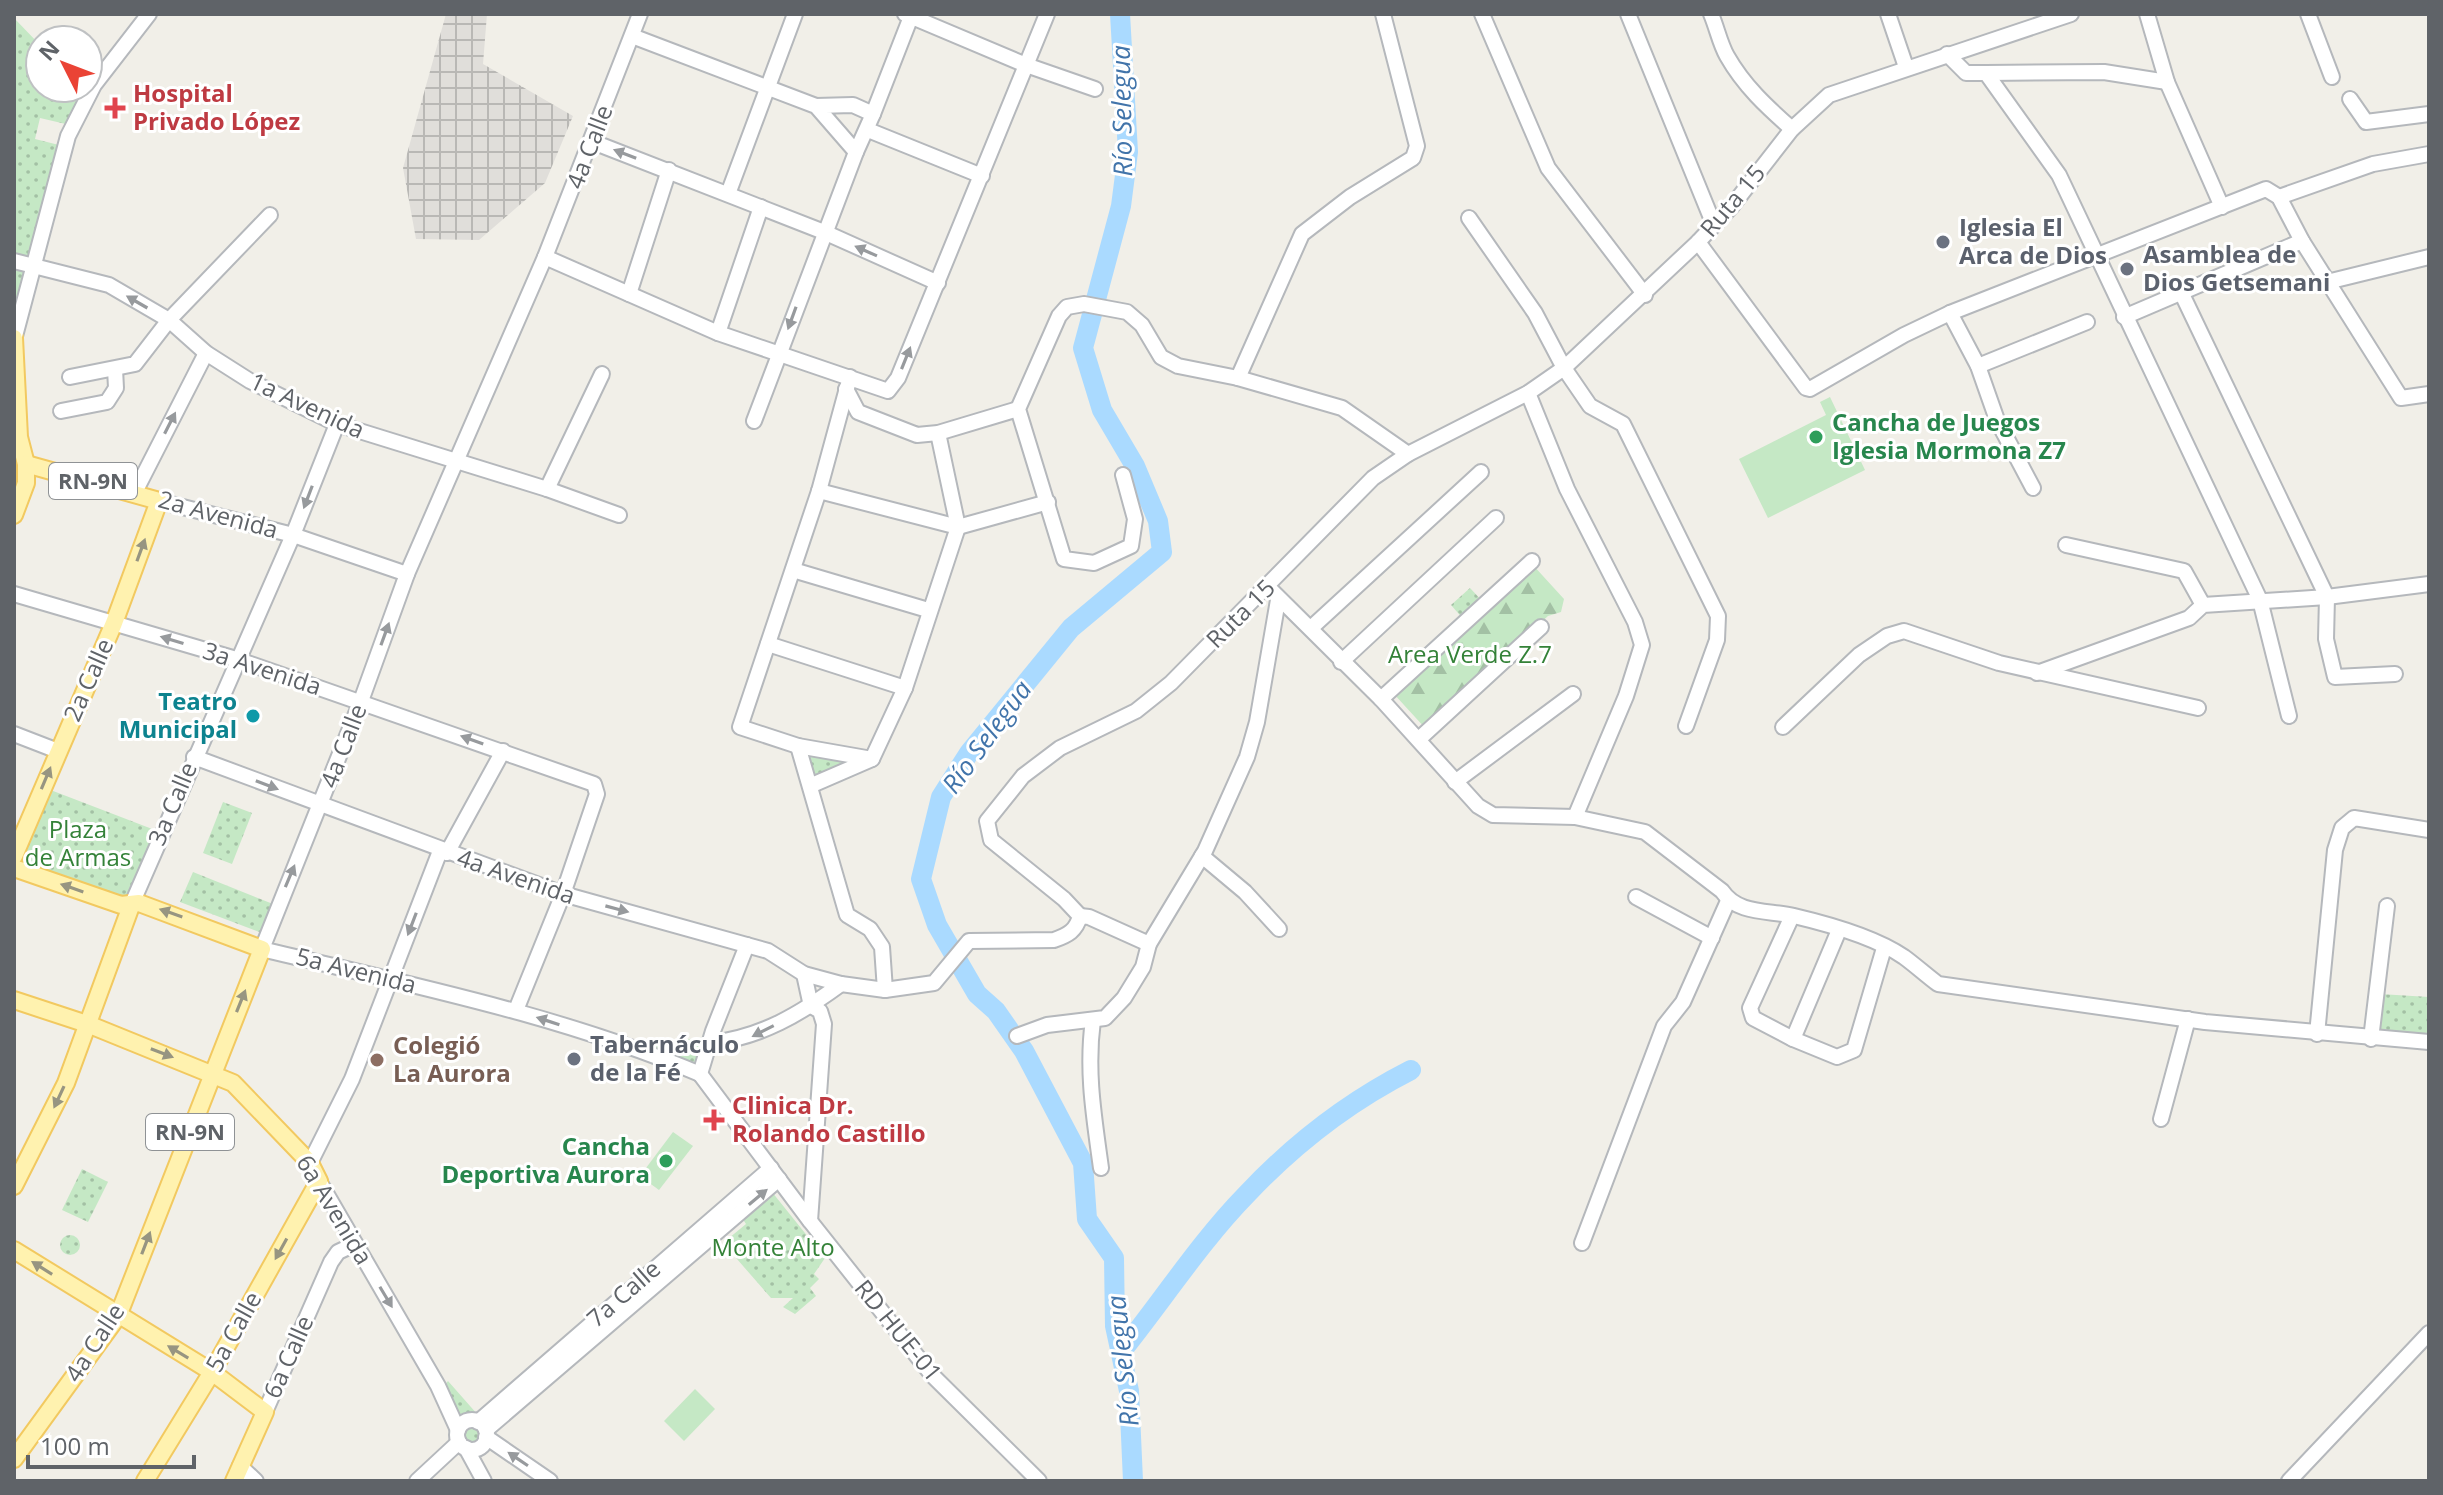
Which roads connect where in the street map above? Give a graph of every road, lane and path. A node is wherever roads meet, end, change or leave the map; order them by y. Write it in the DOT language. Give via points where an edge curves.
graph roads {
  1 [pos="149,14"];
  2 [pos="640,14"];
  3 [pos="795,14"];
  4 [pos="1047,14"];
  5 [pos="1383,14"];
  6 [pos="1482,14"];
  7 [pos="1628,14"];
  8 [pos="1711,14"];
  9 [pos="1888,14"];
  10 [pos="2071,14"];
  11 [pos="2147,14"];
  12 [pos="2308,14"];
  13 [pos="909,15"];
  14 [pos="632,36"];
  15 [pos="1947,54"];
  16 [pos="1026,65"];
  17 [pos="1906,67"];
  18 [pos="1986,73"];
  19 [pos="2332,77"];
  20 [pos="2167,82"];
  21 [pos="767,89"];
  22 [pos="1095,89"];
  23 [pos="2350,99"];
  24 [pos="816,106"];
  25 [pos="873,114"];
  26 [pos="2429,114"];
  27 [pos="1792,129"];
  28 [pos="868,130"];
  29 [pos="593,142"];
  30 [pos="856,152"];
  31 [pos="2429,154"];
  32 [pos="669,170"];
  33 [pos="982,176"];
  34 [pos="728,194"];
  35 [pos="2279,197"];
  36 [pos="761,207"];
  37 [pos="2222,207"];
  38 [pos="270,215"];
  39 [pos="1469,218"];
  40 [pos="1714,225"];
  41 [pos="824,232"];
  42 [pos="2302,241"];
  43 [pos="1698,242"];
  44 [pos="2094,254"];
  45 [pos="545,257"];
  46 [pos="2429,257"];
  47 [pos="14,261"];
  48 [pos="33,266"];
  49 [pos="2327,282"];
  50 [pos="938,283"];
  51 [pos="2181,292"];
  52 [pos="629,294"];
  53 [pos="1645,295"];
  54 [pos="1950,313"];
  55 [pos="2124,317"];
  56 [pos="169,320"];
  57 [pos="2087,322"];
  58 [pos="718,333"];
  59 [pos="14,339"];
  60 [pos="779,352"];
  61 [pos="206,353"];
  62 [pos="1978,366"];
  63 [pos="1564,368"];
  64 [pos="115,369"];
  65 [pos="602,374"];
  66 [pos="70,377"];
  67 [pos="1238,378"];
  68 [pos="848,383"];
  69 [pos="1528,393"];
  70 [pos="2429,394"];
  71 [pos="1018,409"];
  72 [pos="61,411"];
  73 [pos="754,421"];
  74 [pos="337,424"];
  75 [pos="938,433"];
  76 [pos="1408,454"];
  77 [pos="20,462"];
  78 [pos="453,463"];
  79 [pos="1481,472"];
  80 [pos="1123,475"];
  81 [pos="2033,488"];
  82 [pos="547,489"];
  83 [pos="819,491"];
  84 [pos="135,492"];
  85 [pos="159,501"];
  86 [pos="1048,502"];
  87 [pos="14,515"];
  88 [pos="619,515"];
  89 [pos="1496,518"];
  90 [pos="958,527"];
  91 [pos="293,535"];
  92 [pos="2066,545"];
  93 [pos="1532,561"];
  94 [pos="793,570"];
  95 [pos="407,574"];
  96 [pos="2429,584"];
  97 [pos="1268,587"];
  98 [pos="14,594"];
  99 [pos="2327,597"];
  100 [pos="1278,600"];
  101 [pos="2260,600"];
  102 [pos="2203,605"];
  103 [pos="928,610"];
  104 [pos="114,623"];
  105 [pos="1541,627"];
  106 [pos="1311,628"];
  107 [pos="768,644"];
  108 [pos="236,659"];
  109 [pos="1341,662"];
  110 [pos="2037,673"];
  111 [pos="2395,674"];
  112 [pos="905,688"];
  113 [pos="1573,694"];
  114 [pos="1381,699"];
  115 [pos="361,701"];
  116 [pos="2198,708"];
  117 [pos="2289,716"];
  118 [pos="1686,726"];
  119 [pos="1783,727"];
  120 [pos="14,734"];
  121 [pos="1419,739"];
  122 [pos="798,746"];
  123 [pos="58,751"];
  124 [pos="503,751"];
  125 [pos="194,757"];
  126 [pos="872,759"];
  127 [pos="1455,782"];
  128 [pos="812,785"];
  129 [pos="320,805"];
  130 [pos="1575,817"];
  131 [pos="2429,830"];
  132 [pos="444,852"];
  133 [pos="14,856"];
  134 [pos="1202,856"];
  135 [pos="14,868"];
  136 [pos="563,894"];
  137 [pos="1636,897"];
  138 [pos="1728,901"];
  139 [pos="131,906"];
  140 [pos="2387,906"];
  141 [pos="1080,916"];
  142 [pos="1792,916"];
  143 [pos="1279,929"];
  144 [pos="1839,930"];
  145 [pos="1712,938"];
  146 [pos="1149,944"];
  147 [pos="747,945"];
  148 [pos="1884,948"];
  149 [pos="262,949"];
  150 [pos="804,974"];
  151 [pos="390,980"];
  152 [pos="841,984"];
  153 [pos="885,990"];
  154 [pos="14,1000"];
  155 [pos="811,1006"];
  156 [pos="516,1010"];
  157 [pos="2188,1019"];
  158 [pos="1093,1020"];
  159 [pos="90,1025"];
  160 [pos="2317,1034"];
  161 [pos="1017,1036"];
  162 [pos="1793,1039"];
  163 [pos="2371,1039"];
  164 [pos="2429,1042"];
  165 [pos="711,1043"];
  166 [pos="213,1073"];
  167 [pos="700,1074"];
  168 [pos="2161,1119"];
  169 [pos="310,1163"];
  170 [pos="1101,1168"];
  171 [pos="775,1174"];
  172 [pos="319,1181"];
  173 [pos="14,1186"];
  174 [pos="810,1221"];
  175 [pos="1582,1243"];
  176 [pos="355,1244"];
  177 [pos="14,1250"];
  178 [pos="118,1316"];
  179 [pos="2429,1333"];
  180 [pos="212,1372"];
  181 [pos="265,1412"];
  182 [pos="483,1430"];
  183 [pos="461,1440"];
  184 [pos="14,1459"];
  185 [pos="237,1474"];
  186 [pos="145,1481"];
  187 [pos="256,1481"];
  188 [pos="417,1481"];
  189 [pos="484,1481"];
  190 [pos="550,1481"];
  191 [pos="1039,1481"];
  192 [pos="2289,1481"];
  1 -- 48 [label="street" via="94,85 68,136"];
  2 -- 14 [label="street, 4a Calle"];
  3 -- 21 [label="street"];
  4 -- 16 [label="street"];
  5 -- 67 [label="street" via="1417,146 1413,158 1302,234"];
  6 -- 53 [label="street" via="1548,168"];
  7 -- 40 [label="street"];
  8 -- 27 [label="street" via="1736,69 1756,97"];
  9 -- 17 [label="street"];
  10 -- 15 [label="street, Ruta 15"];
  11 -- 20 [label="street"];
  12 -- 19 [label="street"];
  13 -- 16 [label="street"];
  13 -- 25 [label="street"];
  14 -- 21 [label="street"];
  14 -- 29 [label="street, 4a Calle"];
  15 -- 17 [label="street, Ruta 15"];
  15 -- 18 [label="street" via="1966,73"];
  16 -- 22 [label="street"];
  16 -- 33 [label="street"];
  17 -- 27 [label="street, Ruta 15" via="1829,95"];
  18 -- 20 [label="street" via="2104,72"];
  18 -- 44 [label="street" via="2059,175"];
  20 -- 37 [label="street"];
  21 -- 24 [label="street"];
  21 -- 34 [label="street"];
  23 -- 26 [label="street" via="2366,122"];
  24 -- 25 [label="street" via="853,105"];
  24 -- 30 [label="street"];
  25 -- 28 [label="street"];
  27 -- 40 [label="street, Ruta 15"];
  28 -- 30 [label="street"];
  28 -- 33 [label="street"];
  32 -- 29 [label="street, one-way"];
  29 -- 45 [label="street, 4a Calle"];
  30 -- 41 [label="street"];
  31 -- 35 [label="street" via="2373,164"];
  32 -- 34 [label="street"];
  32 -- 52 [label="street"];
  33 -- 50 [label="street"];
  34 -- 36 [label="street"];
  35 -- 37 [label="street" via="2266,189"];
  35 -- 42 [label="street"];
  36 -- 41 [label="street"];
  36 -- 58 [label="street"];
  37 -- 44 [label="street"];
  38 -- 56 [label="street"];
  39 -- 63 [label="street" via="1535,313"];
  40 -- 43 [label="street, Ruta 15"];
  50 -- 41 [label="street, one-way"];
  41 -- 60 [label="street, one-way"];
  42 -- 49 [label="street"];
  42 -- 51 [label="street"];
  43 -- 53 [label="street, Ruta 15"];
  43 -- 54 [label="street" via="1806,388"];
  44 -- 54 [label="street"];
  44 -- 55 [label="street"];
  45 -- 52 [label="street"];
  45 -- 78 [label="street, 4a Calle"];
  46 -- 49 [label="street"];
  47 -- 48 [label="street, 1a Avenida"];
  56 -- 48 [label="street, 1a Avenida, one-way" via="109,285"];
  48 -- 59 [label="street"];
  49 -- 70 [label="street" via="2401,398"];
  68 -- 50 [label="street, one-way" via="882,390 894,386"];
  51 -- 55 [label="street"];
  51 -- 99 [label="street"];
  52 -- 58 [label="street"];
  53 -- 63 [label="street, Ruta 15"];
  54 -- 62 [label="street"];
  55 -- 101 [label="street"];
  56 -- 61 [label="street, 1a Avenida"];
  56 -- 64 [label="street" via="135,364"];
  57 -- 62 [label="street"];
  58 -- 60 [label="street"];
  59 -- 77 [label="main road, RN-9N"];
  60 -- 68 [label="street"];
  60 -- 73 [label="street"];
  61 -- 74 [label="street, 1a Avenida" via="273,394"];
  84 -- 61 [label="street, one-way"];
  62 -- 81 [label="street" via="1997,420"];
  63 -- 69 [label="street, Ruta 15"];
  63 -- 118 [label="street" via="1590,406 1623,424 1718,616 1717,640"];
  64 -- 66 [label="street"];
  64 -- 72 [label="street" via="116,388 107,402"];
  65 -- 82 [label="street"];
  67 -- 71 [label="street" via="1178,366 1161,357 1142,325 1127,312 1084,304 1067,307 1059,316"];
  67 -- 76 [label="street" via="1342,408"];
  68 -- 75 [label="street" via="858,412 917,435"];
  68 -- 83 [label="street"];
  69 -- 76 [label="street, Ruta 15"];
  69 -- 130 [label="street" via="1567,489 1642,645"];
  71 -- 75 [label="street"];
  71 -- 86 [label="street"];
  74 -- 78 [label="street, 1a Avenida"];
  74 -- 91 [label="street, 3a Calle, one-way"];
  75 -- 90 [label="street"];
  76 -- 97 [label="street, Ruta 15" via="1373,478"];
  77 -- 84 [label="main road, 2a Avenida / RN-9N"];
  77 -- 87 [label="main road, RN-9N" via="26,483"];
  78 -- 82 [label="street, 1a Avenida"];
  78 -- 95 [label="street, 4a Calle"];
  79 -- 106 [label="street"];
  80 -- 86 [label="street" via="1135,519 1131,546 1094,563 1064,559"];
  82 -- 88 [label="street, 1a Avenida"];
  83 -- 90 [label="street"];
  83 -- 94 [label="street"];
  84 -- 85 [label="main road, 2a Avenida / RN-9N"];
  85 -- 91 [label="street, 2a Avenida"];
  104 -- 85 [label="main road, 2a Calle / RN-9N, one-way"];
  86 -- 90 [label="street"];
  89 -- 109 [label="street"];
  90 -- 103 [label="street"];
  91 -- 95 [label="street, 2a Avenida"];
  91 -- 108 [label="street, 3a Calle"];
  92 -- 102 [label="street" via="2184,571"];
  93 -- 114 [label="street"];
  94 -- 103 [label="street"];
  94 -- 107 [label="street"];
  115 -- 95 [label="street, 4a Calle, one-way"];
  96 -- 99 [label="street"];
  97 -- 100 [label="street"];
  97 -- 141 [label="street, Ruta 15" via="1171,683 1136,711 1060,748 1023,776 987,821 991,840"];
  98 -- 104 [label="street, 3a Avenida"];
  99 -- 101 [label="street"];
  99 -- 111 [label="street" via="2326,639 2335,677"];
  100 -- 106 [label="street"];
  100 -- 134 [label="street" via="1247,757"];
  101 -- 102 [label="street"];
  101 -- 117 [label="street"];
  102 -- 110 [label="street" via="2189,618"];
  103 -- 112 [label="street"];
  108 -- 104 [label="street, 3a Avenida, one-way"];
  104 -- 123 [label="main road, 2a Calle / RN-9N"];
  105 -- 121 [label="street"];
  106 -- 109 [label="street"];
  107 -- 112 [label="street"];
  107 -- 122 [label="street" via="740,727"];
  108 -- 115 [label="street, 3a Avenida"];
  108 -- 125 [label="street, 3a Calle"];
  109 -- 114 [label="street"];
  110 -- 116 [label="street"];
  110 -- 119 [label="street" via="1896,632 1859,655"];
  112 -- 126 [label="street"];
  113 -- 127 [label="street"];
  114 -- 121 [label="street"];
  124 -- 115 [label="street, 3a Avenida, one-way"];
  115 -- 129 [label="street, 4a Calle"];
  120 -- 123 [label="street"];
  121 -- 127 [label="street"];
  122 -- 126 [label="street"];
  122 -- 128 [label="street"];
  133 -- 123 [label="main road, 2a Calle / RN-9N, one-way"];
  124 -- 132 [label="street"];
  124 -- 136 [label="street, 3a Avenida" via="596,787"];
  125 -- 129 [label="street, 4a Avenida, one-way"];
  125 -- 139 [label="street, 3a Calle"];
  126 -- 128 [label="street"];
  127 -- 130 [label="street" via="1493,815"];
  128 -- 153 [label="street" via="847,915 870,929 882,947"];
  129 -- 132 [label="street, 4a Avenida"];
  149 -- 129 [label="street, 4a Calle, one-way"];
  130 -- 138 [label="street" via="1645,832"];
  131 -- 160 [label="street" via="2354,818 2342,828 2335,850"];
  132 -- 136 [label="street, 4a Avenida"];
  132 -- 151 [label="street, one-way"];
  134 -- 143 [label="street"];
  134 -- 146 [label="street"];
  139 -- 135 [label="main road, 5a Avenida, one-way"];
  136 -- 147 [label="street, 4a Avenida, one-way"];
  136 -- 156 [label="street"];
  137 -- 145 [label="street"];
  138 -- 142 [label="street" via="1756,912"];
  138 -- 145 [label="street"];
  149 -- 139 [label="main road, 5a Avenida, one-way" via="152,907"];
  139 -- 159 [label="main road, 3a Calle"];
  140 -- 163 [label="street"];
  141 -- 146 [label="street"];
  141 -- 153 [label="street" via="1077,927 1054,940 969,941 939,980"];
  142 -- 144 [label="street"];
  142 -- 162 [label="street" via="1750,1008 1753,1018"];
  144 -- 148 [label="street"];
  144 -- 162 [label="street"];
  145 -- 175 [label="street" via="1683,1002 1664,1026"];
  146 -- 158 [label="street" via="1143,967 1124,998 1105,1018"];
  147 -- 150 [label="street, 4a Avenida" via="783,958"];
  147 -- 165 [label="street"];
  148 -- 157 [label="street" via="1938,984"];
  148 -- 162 [label="street" via="1854,1050 1837,1057"];
  149 -- 151 [label="street, 5a Avenida"];
  166 -- 149 [label="main road, 4a Calle / RN-9N, one-way"];
  150 -- 152 [label="street, 4a Avenida"];
  150 -- 155 [label="street"];
  151 -- 156 [label="street, 5a Avenida"];
  151 -- 169 [label="street" via="352,1079"];
  152 -- 153 [label="street"];
  152 -- 155 [label="street"];
  154 -- 159 [label="main road, 6a Avenida / RN-9N"];
  155 -- 165 [label="street, one-way" via="747,1039"];
  155 -- 174 [label="street" via="820,1011 824,1024"];
  167 -- 156 [label="street, 5a Avenida, one-way"];
  157 -- 160 [label="street"];
  157 -- 168 [label="street"];
  158 -- 161 [label="street" via="1047,1025"];
  158 -- 170 [label="street" via="1089,1087"];
  159 -- 166 [label="main road, 6a Avenida / RN-9N, one-way"];
  159 -- 173 [label="main road, 3a Calle, one-way"];
  160 -- 163 [label="street"];
  163 -- 164 [label="street"];
  165 -- 167 [label="street"];
  166 -- 169 [label="main road, 6a Avenida / RN-9N" via="254,1102"];
  178 -- 166 [label="main road, 4a Calle / RN-9N, one-way"];
  167 -- 171 [label="street"];
  169 -- 172 [label="main road, 6a Avenida / RN-9N"];
  171 -- 174 [label="street, RD HUE-01"];
  171 -- 182 [label="street, 7a Calle"];
  172 -- 176 [label="street, 6a Avenida"];
  172 -- 180 [label="main road, 5a Calle, one-way"];
  174 -- 191 [label="street, RD HUE-01" via="932,1375"];
  176 -- 181 [label="street, 6a Calle" via="331,1262"];
  176 -- 183 [label="street, 6a Avenida, one-way" via="438,1386"];
  178 -- 177 [label="main road, one-way"];
  180 -- 178 [label="main road, one-way"];
  178 -- 184 [label="main road, 4a Calle"];
  179 -- 192 [label="street"];
  180 -- 181 [label="main road"];
  180 -- 186 [label="main road, 5a Calle"];
  181 -- 185 [label="main road, 6a Calle"];
  182 -- 183 [label="street" via="479,1448"];
  182 -- 183 [label="street" via="466,1421"];
  190 -- 182 [label="street, one-way"];
  183 -- 188 [label="street"];
  183 -- 189 [label="street, 6a Avenida"];
  185 -- 187 [label="street"];
}
